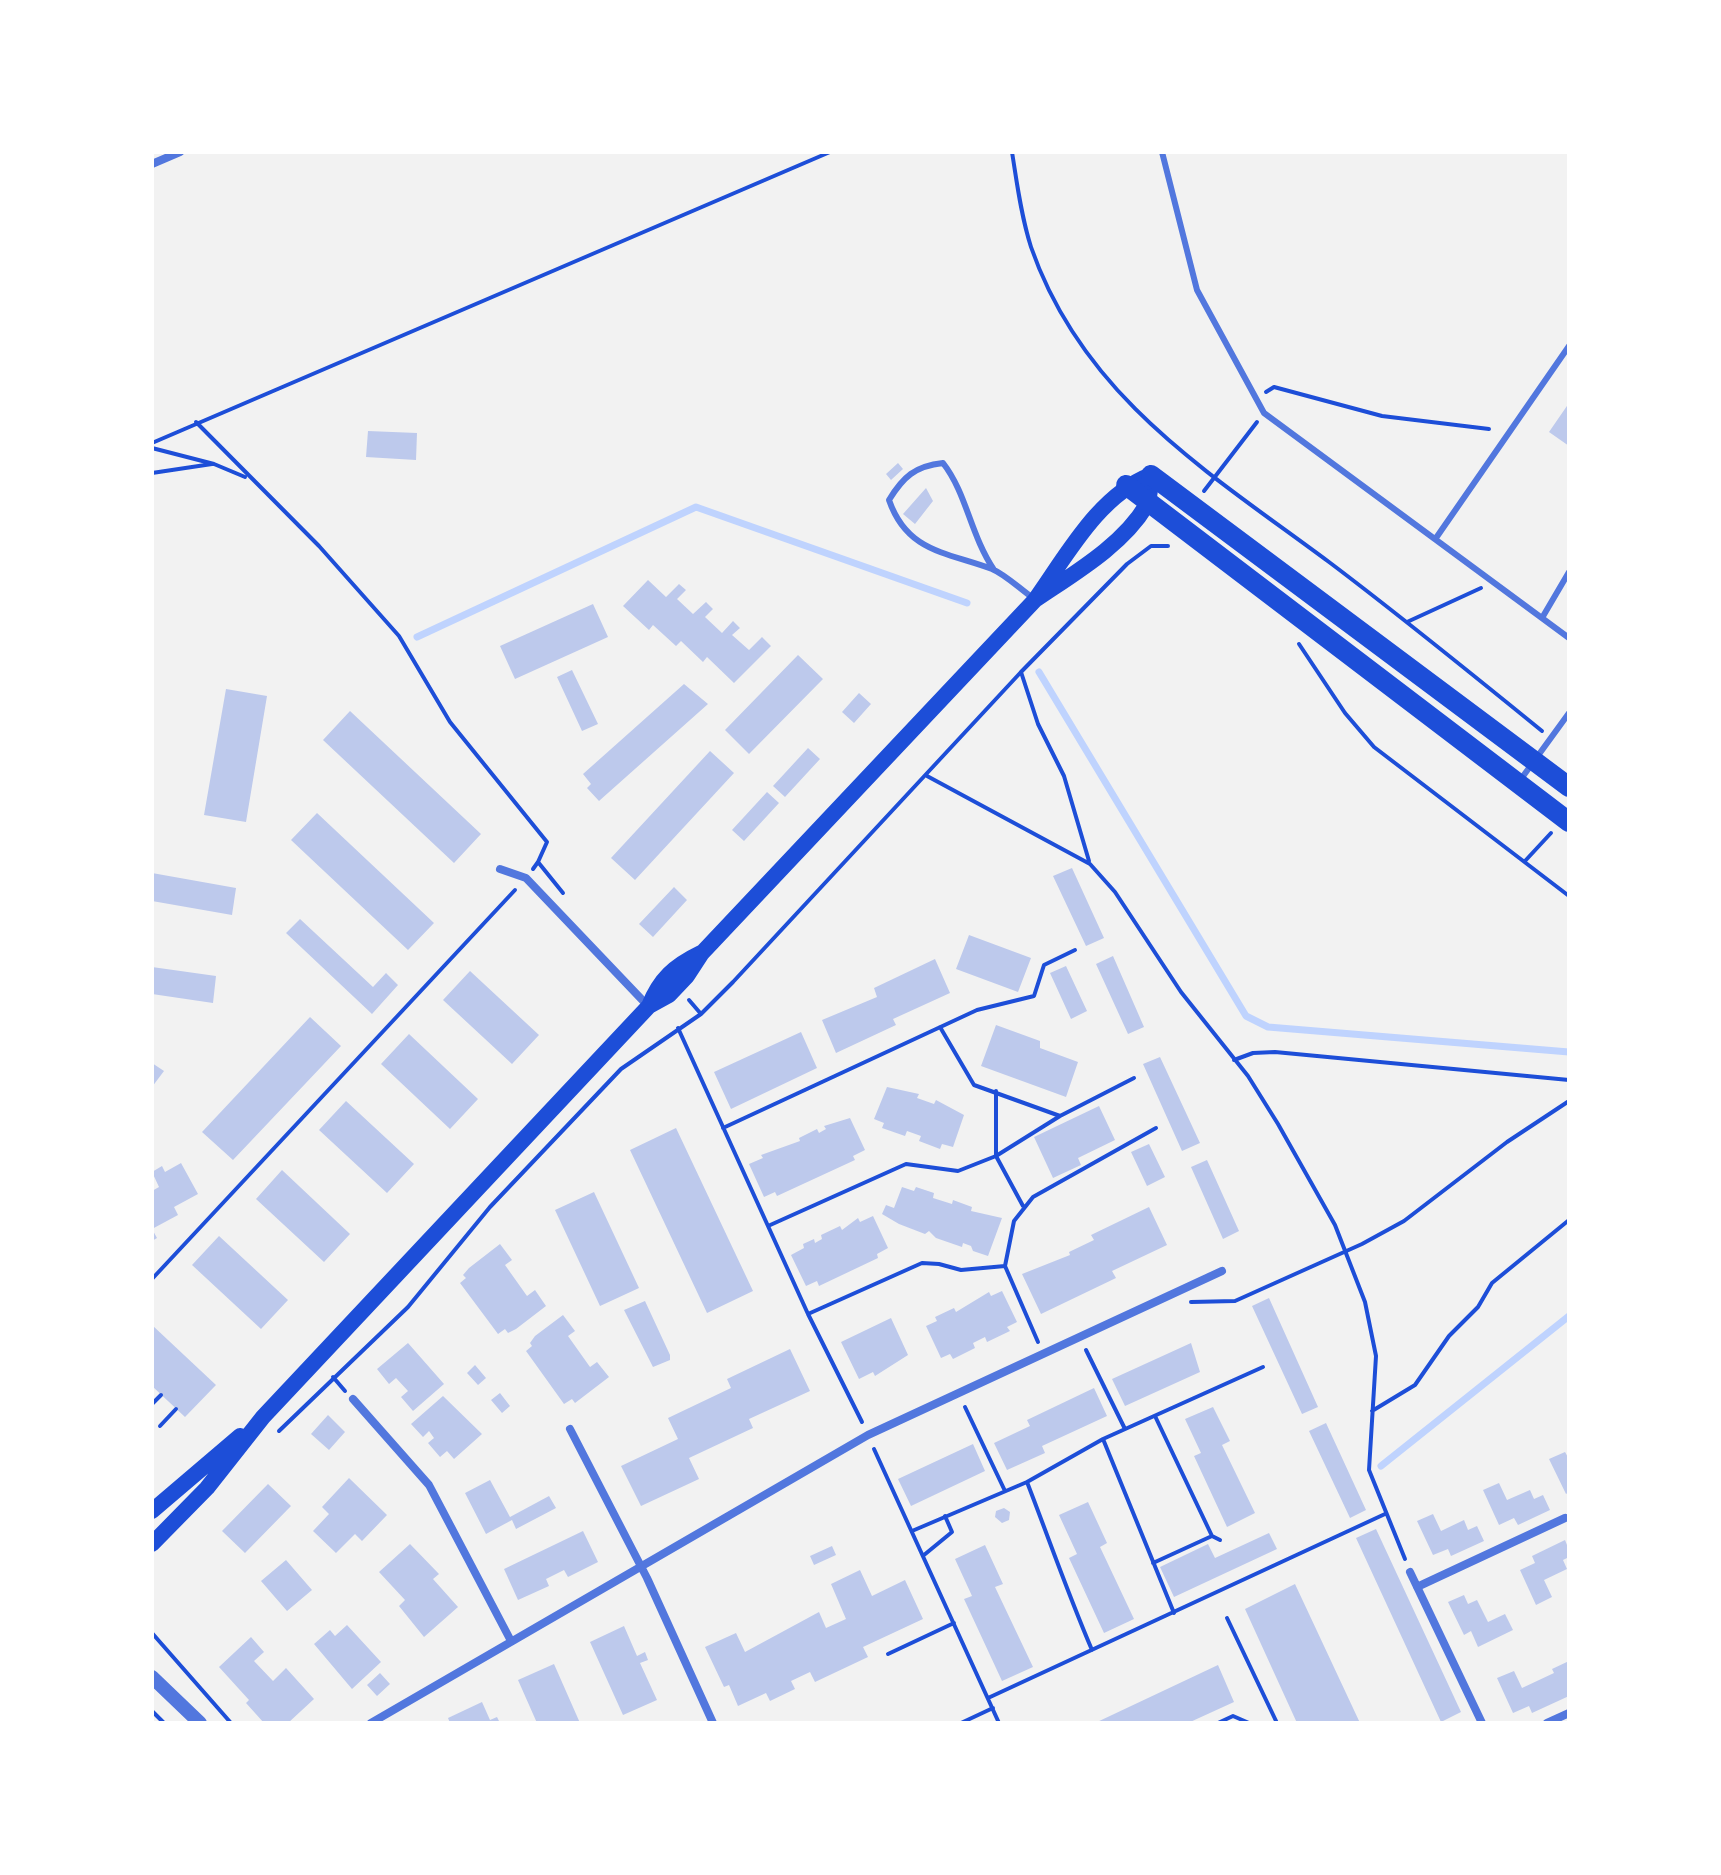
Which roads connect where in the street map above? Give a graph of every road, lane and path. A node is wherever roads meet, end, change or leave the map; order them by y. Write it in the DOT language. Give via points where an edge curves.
graph roads {
  1 [pos="180,152"];
  2 [pos="830,152"];
  3 [pos="1012,152"];
  4 [pos="1162,152"];
  5 [pos="152,164"];
  6 [pos="1569,346"];
  7 [pos="1255,398"];
  8 [pos="1264,413"];
  9 [pos="196,422"];
  10 [pos="1489,429"];
  11 [pos="152,445"];
  12 [pos="214,464"];
  13 [pos="152,473"];
  14 [pos="1151,475"];
  15 [pos="1214,477"];
  16 [pos="250,479"];
  17 [pos="1126,485"];
  18 [pos="1148,504"];
  19 [pos="1436,538"];
  20 [pos="1163,543"];
  21 [pos="994,570"];
  22 [pos="1569,572"];
  23 [pos="1494,582"];
  24 [pos="1035,600"];
  25 [pos="1542,618"];
  26 [pos="1407,622"];
  27 [pos="1569,638"];
  28 [pos="1313,667"];
  29 [pos="1021,672"];
  30 [pos="1569,713"];
  31 [pos="1551,738"];
  32 [pos="1534,761"];
  33 [pos="927,776"];
  34 [pos="1516,785"];
  35 [pos="1569,787"];
  36 [pos="1566,820"];
  37 [pos="1525,861"];
  38 [pos="538,862"];
  39 [pos="1090,864"];
  40 [pos="500,869"];
  41 [pos="526,878"];
  42 [pos="1569,896"];
  43 [pos="567,897"];
  44 [pos="1075,950"];
  45 [pos="702,953"];
  46 [pos="677,987"];
  47 [pos="649,1006"];
  48 [pos="701,1014"];
  49 [pos="940,1027"];
  50 [pos="678,1028"];
  51 [pos="1234,1060"];
  52 [pos="1134,1078"];
  53 [pos="1569,1080"];
  54 [pos="996,1091"];
  55 [pos="1569,1101"];
  56 [pos="1060,1116"];
  57 [pos="723,1128"];
  58 [pos="1156,1128"];
  59 [pos="996,1156"];
  60 [pos="1023,1206"];
  61 [pos="1569,1220"];
  62 [pos="768,1226"];
  63 [pos="1345,1250"];
  64 [pos="1005,1266"];
  65 [pos="1222,1271"];
  66 [pos="152,1279"];
  67 [pos="1190,1302"];
  68 [pos="808,1314"];
  69 [pos="1099,1344"];
  70 [pos="1086,1350"];
  71 [pos="1044,1354"];
  72 [pos="1073,1357"];
  73 [pos="1263,1367"];
  74 [pos="959,1393"];
  75 [pos="161,1395"];
  76 [pos="353,1399"];
  77 [pos="979,1400"];
  78 [pos="152,1404"];
  79 [pos="965,1407"];
  80 [pos="176,1409"];
  81 [pos="1372,1411"];
  82 [pos="952,1413"];
  83 [pos="1155,1416"];
  84 [pos="263,1417"];
  85 [pos="160,1426"];
  86 [pos="570,1429"];
  87 [pos="1125,1429"];
  88 [pos="275,1435"];
  89 [pos="868,1435"];
  90 [pos="1103,1439"];
  91 [pos="887,1443"];
  92 [pos="874,1449"];
  93 [pos="863,1454"];
  94 [pos="1027,1482"];
  95 [pos="1005,1491"];
  96 [pos="152,1511"];
  97 [pos="1385,1514"];
  98 [pos="945,1516"];
  99 [pos="1565,1518"];
  100 [pos="912,1531"];
  101 [pos="1212,1536"];
  102 [pos="1220,1540"];
  103 [pos="152,1544"];
  104 [pos="924,1556"];
  105 [pos="1153,1563"];
  106 [pos="640,1566"];
  107 [pos="1410,1572"];
  108 [pos="1417,1587"];
  109 [pos="1174,1613"];
  110 [pos="1227,1618"];
  111 [pos="954,1623"];
  112 [pos="152,1633"];
  113 [pos="511,1641"];
  114 [pos="1092,1650"];
  115 [pos="888,1654"];
  116 [pos="153,1676"];
  117 [pos="988,1698"];
  118 [pos="993,1708"];
  119 [pos="152,1711"];
  120 [pos="1569,1713"];
  121 [pos="164,1723"];
  122 [pos="200,1723"];
  123 [pos="231,1723"];
  124 [pos="371,1723"];
  125 [pos="713,1723"];
  126 [pos="961,1723"];
  127 [pos="999,1723"];
  128 [pos="1218,1723"];
  129 [pos="1249,1723"];
  130 [pos="1277,1723"];
  131 [pos="1482,1723"];
  132 [pos="1547,1723"];
  1 -- 5 [label="street"];
  2 -- 9 [label="path"];
  3 -- 15 [label="path" via="1031,246 1080,344 1139,416"];
  4 -- 7 [label="lane" via="1197,290"];
  6 -- 19 [label="lane"];
  7 -- 8 [label="lane"];
  7 -- 10 [label="path" via="1274,387 1382,416"];
  8 -- 15 [label="path"];
  8 -- 19 [label="lane"];
  9 -- 11 [label="path"];
  9 -- 16 [label="path"];
  11 -- 12 [label="path"];
  12 -- 13 [label="path"];
  12 -- 16 [label="path"];
  14 -- 17 [label="main road"];
  14 -- 18 [label="main road"];
  14 -- 32 [label="main road"];
  15 -- 26 [label="path"];
  16 -- 38 [label="path" via="399,636 450,722 547,842"];
  17 -- 18 [label="main road"];
  17 -- 24 [label="main road"];
  18 -- 24 [label="main road" via="1096,557"];
  18 -- 34 [label="main road"];
  19 -- 23 [label="lane"];
  20 -- 29 [label="path" via="1142,550"];
  21 -- 21 [label="lane" via="977,544 943,463 917,467 899,483 889,500 896,522 914,541"];
  21 -- 24 [label="lane"];
  22 -- 25 [label="lane"];
  23 -- 25 [label="lane"];
  23 -- 26 [label="path"];
  24 -- 45 [label="main road"];
  25 -- 27 [label="lane"];
  26 -- 31 [label="path"];
  28 -- 37 [label="path" via="1374,747"];
  29 -- 33 [label="path"];
  29 -- 39 [label="path" via="1038,724 1064,776"];
  30 -- 31 [label="lane"];
  31 -- 32 [label="lane"];
  32 -- 34 [label="lane"];
  32 -- 35 [label="main road"];
  33 -- 39 [label="path"];
  33 -- 48 [label="path"];
  34 -- 36 [label="main road"];
  36 -- 37 [label="path"];
  37 -- 42 [label="path"];
  38 -- 41 [label="path"];
  38 -- 43 [label="path"];
  39 -- 51 [label="path"];
  40 -- 41 [label="street"];
  41 -- 47 [label="street"];
  41 -- 66 [label="path"];
  44 -- 49 [label="path" via="1044,965 1034,996 977,1010"];
  45 -- 46 [label="main road"];
  45 -- 47 [label="main road" via="677,965 658,984"];
  46 -- 47 [label="main road"];
  46 -- 48 [label="path"];
  47 -- 84 [label="main road"];
  48 -- 50 [label="path"];
  49 -- 54 [label="path" via="974,1085"];
  49 -- 57 [label="path"];
  50 -- 57 [label="path"];
  50 -- 88 [label="path" via="621,1069 490,1207 408,1307"];
  51 -- 53 [label="path" via="1275,1052"];
  51 -- 63 [label="path" via="1278,1124"];
  52 -- 56 [label="path"];
  54 -- 56 [label="path"];
  54 -- 59 [label="path"];
  55 -- 63 [label="path" via="1404,1221"];
  56 -- 59 [label="path"];
  57 -- 62 [label="path"];
  58 -- 60 [label="path"];
  59 -- 60 [label="path"];
  59 -- 62 [label="path" via="958,1171 906,1164"];
  60 -- 64 [label="path" via="1007,1243"];
  61 -- 81 [label="path" via="1492,1283 1415,1385"];
  62 -- 68 [label="path"];
  63 -- 67 [label="path" via="1235,1301"];
  63 -- 81 [label="path" via="1372,1332"];
  64 -- 68 [label="path" via="961,1270 922,1263"];
  64 -- 71 [label="path"];
  65 -- 71 [label="street"];
  68 -- 89 [label="path"];
  69 -- 70 [label="path"];
  70 -- 72 [label="path"];
  70 -- 87 [label="path"];
  71 -- 74 [label="street"];
  73 -- 83 [label="path"];
  74 -- 79 [label="path"];
  74 -- 89 [label="street"];
  75 -- 78 [label="path"];
  76 -- 113 [label="street" via="429,1485"];
  77 -- 79 [label="path"];
  79 -- 82 [label="path"];
  79 -- 95 [label="path"];
  80 -- 85 [label="path"];
  81 -- 97 [label="path" via="1369,1470"];
  83 -- 87 [label="path"];
  83 -- 101 [label="path"];
  84 -- 96 [label="main road"];
  84 -- 103 [label="main road" via="207,1488"];
  86 -- 106 [label="street"];
  87 -- 90 [label="path"];
  89 -- 92 [label="path"];
  89 -- 106 [label="street"];
  90 -- 94 [label="path"];
  90 -- 105 [label="path"];
  91 -- 92 [label="path"];
  92 -- 93 [label="path"];
  92 -- 100 [label="path"];
  94 -- 95 [label="path"];
  94 -- 114 [label="path"];
  95 -- 98 [label="path"];
  97 -- 107 [label="path"];
  97 -- 109 [label="path"];
  98 -- 100 [label="path"];
  98 -- 104 [label="path" via="952,1532"];
  99 -- 108 [label="street"];
  100 -- 104 [label="path"];
  101 -- 102 [label="path"];
  101 -- 105 [label="path"];
  104 -- 111 [label="path"];
  105 -- 109 [label="path"];
  106 -- 113 [label="street"];
  106 -- 125 [label="street"];
  107 -- 108 [label="street"];
  108 -- 131 [label="street"];
  109 -- 114 [label="path"];
  110 -- 130 [label="path"];
  111 -- 115 [label="path"];
  111 -- 117 [label="path"];
  112 -- 123 [label="path"];
  113 -- 124 [label="street"];
  114 -- 117 [label="path"];
  116 -- 122 [label="street"];
  117 -- 118 [label="path"];
  118 -- 126 [label="path"];
  118 -- 127 [label="path"];
  119 -- 121 [label="path"];
  120 -- 132 [label="street"];
  128 -- 129 [label="path" via="1233,1716"];
}
